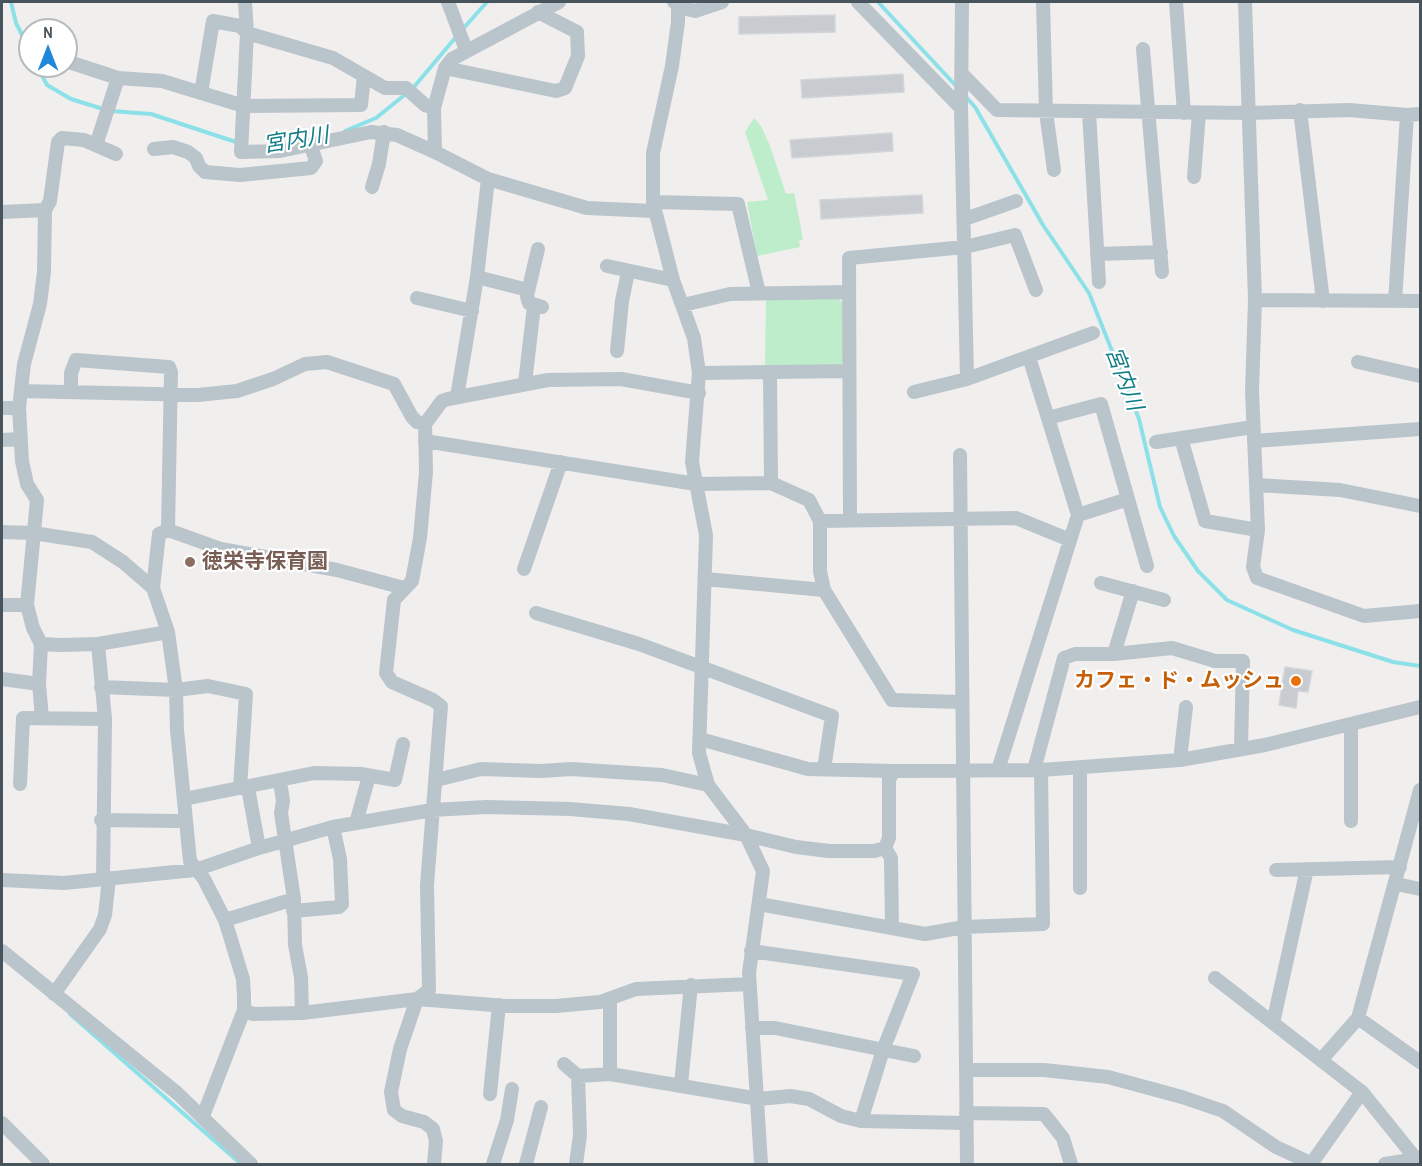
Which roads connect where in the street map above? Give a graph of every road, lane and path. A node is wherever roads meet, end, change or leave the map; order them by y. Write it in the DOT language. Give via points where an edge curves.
graph roads {
  1 [pos="245,2"];
  2 [pos="448,2"];
  3 [pos="559,2"];
  4 [pos="676,2"];
  5 [pos="722,2"];
  6 [pos="858,2"];
  7 [pos="962,2"];
  8 [pos="1043,2"];
  9 [pos="1176,2"];
  10 [pos="1245,2"];
  11 [pos="538,12"];
  12 [pos="247,33"];
  13 [pos="1143,49"];
  14 [pos="466,50"];
  15 [pos="78,65"];
  16 [pos="445,68"];
  17 [pos="963,75"];
  18 [pos="364,76"];
  19 [pos="118,78"];
  20 [pos="201,93"];
  21 [pos="244,106"];
  22 [pos="434,108"];
  23 [pos="961,108"];
  24 [pos="1300,110"];
  25 [pos="1046,112"];
  26 [pos="1089,112"];
  27 [pos="1149,112"];
  28 [pos="1184,113"];
  29 [pos="1199,113"];
  30 [pos="1250,113"];
  31 [pos="1414,114"];
  32 [pos="384,132"];
  33 [pos="96,145"];
  34 [pos="311,146"];
  35 [pos="154,149"];
  36 [pos="435,152"];
  37 [pos="116,154"];
  38 [pos="1054,170"];
  39 [pos="1194,177"];
  40 [pos="488,179"];
  41 [pos="372,188"];
  42 [pos="1016,201"];
  43 [pos="654,207"];
  44 [pos="45,210"];
  45 [pos="2,212"];
  46 [pos="965,219"];
  47 [pos="965,248"];
  48 [pos="538,249"];
  49 [pos="1161,252"];
  50 [pos="1097,254"];
  51 [pos="607,266"];
  52 [pos="628,272"];
  53 [pos="1162,272"];
  54 [pos="477,278"];
  55 [pos="673,280"];
  56 [pos="1099,282"];
  57 [pos="528,290"];
  58 [pos="1037,291"];
  59 [pos="849,292"];
  60 [pos="759,293"];
  61 [pos="417,298"];
  62 [pos="1255,300"];
  63 [pos="1323,301"];
  64 [pos="1395,301"];
  65 [pos="1420,304"];
  66 [pos="683,305"];
  67 [pos="472,311"];
  68 [pos="1093,333"];
  69 [pos="617,351"];
  70 [pos="1029,357"];
  71 [pos="1358,362"];
  72 [pos="849,371"];
  73 [pos="699,373"];
  74 [pos="770,374"];
  75 [pos="1420,376"];
  76 [pos="967,379"];
  77 [pos="525,383"];
  78 [pos="21,391"];
  79 [pos="71,391"];
  80 [pos="914,392"];
  81 [pos="699,393"];
  82 [pos="171,396"];
  83 [pos="457,397"];
  84 [pos="2,408"];
  85 [pos="19,408"];
  86 [pos="1048,418"];
  87 [pos="425,423"];
  88 [pos="1253,427"];
  89 [pos="1420,429"];
  90 [pos="1181,438"];
  91 [pos="19,439"];
  92 [pos="2,440"];
  93 [pos="425,441"];
  94 [pos="1254,441"];
  95 [pos="1156,442"];
  96 [pos="960,455"];
  97 [pos="561,462"];
  98 [pos="771,483"];
  99 [pos="696,484"];
  100 [pos="1256,485"];
  101 [pos="1128,499"];
  102 [pos="1420,506"];
  103 [pos="1078,515"];
  104 [pos="960,519"];
  105 [pos="850,520"];
  106 [pos="820,521"];
  107 [pos="168,530"];
  108 [pos="1258,530"];
  109 [pos="2,532"];
  110 [pos="33,533"];
  111 [pos="1070,540"];
  112 [pos="1147,566"];
  113 [pos="524,569"];
  114 [pos="705,579"];
  115 [pos="1101,583"];
  116 [pos="153,588"];
  117 [pos="404,588"];
  118 [pos="824,590"];
  119 [pos="1133,591"];
  120 [pos="1164,600"];
  121 [pos="2,605"];
  122 [pos="27,605"];
  123 [pos="1420,611"];
  124 [pos="536,613"];
  125 [pos="168,632"];
  126 [pos="41,644"];
  127 [pos="98,644"];
  128 [pos="1114,654"];
  129 [pos="702,668"];
  130 [pos="2,679"];
  131 [pos="39,684"];
  132 [pos="101,687"];
  133 [pos="176,690"];
  134 [pos="960,702"];
  135 [pos="1186,707"];
  136 [pos="1420,707"];
  137 [pos="42,718"];
  138 [pos="105,719"];
  139 [pos="1351,724"];
  140 [pos="700,739"];
  141 [pos="403,744"];
  142 [pos="1241,749"];
  143 [pos="1180,760"];
  144 [pos="1080,768"];
  145 [pos="824,769"];
  146 [pos="998,770"];
  147 [pos="1038,770"];
  148 [pos="894,771"];
  149 [pos="962,771"];
  150 [pos="369,776"];
  151 [pos="436,780"];
  152 [pos="280,781"];
  153 [pos="20,784"];
  154 [pos="708,785"];
  155 [pos="244,788"];
  156 [pos="1420,790"];
  157 [pos="184,799"];
  158 [pos="432,810"];
  159 [pos="101,820"];
  160 [pos="177,821"];
  161 [pos="1351,821"];
  162 [pos="356,823"];
  163 [pos="333,827"];
  164 [pos="746,835"];
  165 [pos="286,840"];
  166 [pos="259,848"];
  167 [pos="885,848"];
  168 [pos="1400,867"];
  169 [pos="1306,869"];
  170 [pos="195,870"];
  171 [pos="1276,870"];
  172 [pos="2,879"];
  173 [pos="106,879"];
  174 [pos="1396,884"];
  175 [pos="1080,888"];
  176 [pos="1420,888"];
  177 [pos="759,904"];
  178 [pos="293,905"];
  179 [pos="225,920"];
  180 [pos="892,927"];
  181 [pos="964,927"];
  182 [pos="2,951"];
  183 [pos="751,951"];
  184 [pos="1215,978"];
  185 [pos="750,984"];
  186 [pos="691,986"];
  187 [pos="54,994"];
  188 [pos="417,999"];
  189 [pos="610,999"];
  190 [pos="499,1005"];
  191 [pos="244,1010"];
  192 [pos="302,1013"];
  193 [pos="1358,1018"];
  194 [pos="1273,1023"];
  195 [pos="752,1028"];
  196 [pos="883,1050"];
  197 [pos="914,1056"];
  198 [pos="1321,1060"];
  199 [pos="1420,1062"];
  200 [pos="564,1064"];
  201 [pos="966,1070"];
  202 [pos="610,1074"];
  203 [pos="578,1076"];
  204 [pos="681,1084"];
  205 [pos="512,1089"];
  206 [pos="1362,1092"];
  207 [pos="490,1094"];
  208 [pos="759,1099"];
  209 [pos="541,1107"];
  210 [pos="203,1116"];
  211 [pos="966,1118"];
  212 [pos="861,1121"];
  213 [pos="2,1123"];
  214 [pos="1418,1158"];
  215 [pos="43,1164"];
  216 [pos="251,1164"];
  217 [pos="434,1164"];
  218 [pos="493,1164"];
  219 [pos="526,1164"];
  220 [pos="576,1164"];
  221 [pos="761,1164"];
  222 [pos="967,1164"];
  223 [pos="1071,1164"];
  224 [pos="1312,1164"];
  225 [pos="1385,1164"];
  1 -- 12 [label="street"];
  2 -- 14 [label="street"];
  3 -- 11 [label="street"];
  4 -- 5 [label="street" via="695,11"];
  4 -- 43 [label="street" via="672,66 653,153"];
  6 -- 23 [label="street"];
  7 -- 17 [label="street"];
  8 -- 25 [label="street"];
  9 -- 28 [label="street"];
  10 -- 30 [label="street"];
  11 -- 14 [label="street"];
  11 -- 16 [label="street" via="577,32 578,56 565,88 556,91"];
  12 -- 18 [label="street" via="333,58"];
  12 -- 20 [label="street" via="240,26 213,21"];
  12 -- 21 [label="street"];
  13 -- 27 [label="street"];
  14 -- 16 [label="street"];
  15 -- 19 [label="street"];
  16 -- 22 [label="street"];
  17 -- 23 [label="street"];
  17 -- 25 [label="street" via="997,110"];
  18 -- 21 [label="street" via="361,105"];
  18 -- 22 [label="street" via="385,88 410,92"];
  19 -- 20 [label="street" via="162,81"];
  19 -- 33 [label="street"];
  20 -- 21 [label="street"];
  21 -- 34 [label="street" via="241,146 264,153"];
  22 -- 36 [label="street"];
  23 -- 46 [label="street"];
  24 -- 30 [label="street"];
  24 -- 31 [label="street"];
  24 -- 63 [label="street"];
  25 -- 26 [label="street"];
  25 -- 38 [label="street"];
  26 -- 27 [label="street"];
  26 -- 50 [label="street"];
  27 -- 28 [label="street"];
  27 -- 49 [label="street"];
  28 -- 29 [label="street"];
  29 -- 30 [label="street"];
  29 -- 39 [label="street"];
  30 -- 62 [label="street"];
  31 -- 64 [label="street"];
  32 -- 34 [label="street" via="361,132"];
  32 -- 36 [label="street"];
  32 -- 41 [label="street"];
  33 -- 37 [label="street"];
  33 -- 44 [label="street" via="72,137 58,142 50,201"];
  34 -- 35 [label="street" via="316,161 311,168 240,175 205,172 196,158 173,147"];
  36 -- 40 [label="street"];
  40 -- 43 [label="street" via="587,208"];
  40 -- 54 [label="street"];
  42 -- 46 [label="street"];
  43 -- 55 [label="street"];
  43 -- 60 [label="street" via="738,204"];
  44 -- 45 [label="street"];
  44 -- 78 [label="street" via="43,283"];
  46 -- 47 [label="street"];
  47 -- 58 [label="street" via="1015,235"];
  47 -- 59 [label="street" via="849,258"];
  47 -- 76 [label="street"];
  48 -- 57 [label="street"];
  49 -- 50 [label="street"];
  49 -- 53 [label="street"];
  50 -- 56 [label="street"];
  51 -- 52 [label="street"];
  52 -- 55 [label="street"];
  52 -- 69 [label="street"];
  54 -- 57 [label="street"];
  54 -- 67 [label="street"];
  55 -- 66 [label="street"];
  57 -- 77 [label="street" via="529,303 539,306"];
  59 -- 60 [label="street"];
  59 -- 72 [label="street"];
  60 -- 66 [label="street" via="730,294"];
  61 -- 67 [label="street"];
  62 -- 63 [label="street"];
  62 -- 88 [label="street"];
  63 -- 64 [label="street"];
  64 -- 65 [label="street"];
  66 -- 73 [label="street" via="694,338"];
  67 -- 83 [label="street"];
  68 -- 70 [label="street"];
  70 -- 76 [label="street"];
  70 -- 86 [label="street"];
  71 -- 75 [label="street"];
  72 -- 74 [label="street"];
  72 -- 105 [label="street"];
  73 -- 74 [label="street"];
  73 -- 81 [label="street"];
  74 -- 98 [label="street"];
  76 -- 80 [label="street"];
  77 -- 81 [label="street" via="621,379"];
  77 -- 83 [label="street"];
  78 -- 79 [label="street"];
  78 -- 85 [label="street"];
  79 -- 82 [label="street"];
  79 -- 82 [label="street" via="76,360 164,364 171,372"];
  81 -- 99 [label="street" via="692,462"];
  82 -- 87 [label="street" via="237,391 304,364 327,362 394,384 412,417"];
  82 -- 107 [label="street"];
  83 -- 87 [label="street" via="442,401"];
  84 -- 85 [label="street"];
  85 -- 91 [label="street"];
  86 -- 101 [label="street" via="1101,404"];
  86 -- 103 [label="street"];
  87 -- 93 [label="street"];
  88 -- 90 [label="street"];
  88 -- 94 [label="street"];
  89 -- 94 [label="street"];
  90 -- 95 [label="street"];
  90 -- 108 [label="street" via="1205,521"];
  91 -- 92 [label="street"];
  91 -- 110 [label="street" via="27,484 37,500"];
  93 -- 97 [label="street"];
  93 -- 117 [label="street" via="420,538 412,581"];
  94 -- 100 [label="street"];
  96 -- 104 [label="street"];
  97 -- 99 [label="street"];
  97 -- 113 [label="street"];
  98 -- 99 [label="street"];
  98 -- 106 [label="street" via="809,500"];
  99 -- 114 [label="street" via="706,535"];
  100 -- 102 [label="street" via="1340,490"];
  100 -- 108 [label="street"];
  101 -- 103 [label="street"];
  101 -- 112 [label="street"];
  103 -- 111 [label="street"];
  104 -- 105 [label="street"];
  104 -- 111 [label="street" via="1016,518"];
  104 -- 134 [label="street"];
  105 -- 106 [label="street"];
  106 -- 118 [label="street"];
  107 -- 116 [label="street" via="159,534"];
  107 -- 117 [label="street" via="221,549 337,570"];
  108 -- 123 [label="street" via="1252,567 1257,578 1364,616"];
  109 -- 110 [label="street"];
  110 -- 116 [label="street" via="92,542"];
  110 -- 122 [label="street"];
  111 -- 146 [label="street"];
  114 -- 118 [label="street"];
  114 -- 129 [label="street"];
  115 -- 119 [label="street"];
  116 -- 125 [label="street"];
  117 -- 151 [label="street" via="394,600 386,673 392,682 441,706"];
  118 -- 134 [label="street" via="892,700"];
  119 -- 120 [label="street"];
  119 -- 128 [label="street"];
  121 -- 122 [label="street"];
  122 -- 126 [label="street"];
  124 -- 129 [label="street"];
  125 -- 127 [label="street"];
  125 -- 133 [label="street"];
  126 -- 127 [label="street"];
  126 -- 131 [label="street"];
  127 -- 132 [label="street"];
  128 -- 142 [label="street" via="1172,648 1215,662 1243,661"];
  128 -- 147 [label="street" via="1075,654 1064,658"];
  129 -- 140 [label="street"];
  129 -- 145 [label="street" via="832,716"];
  130 -- 131 [label="street"];
  131 -- 137 [label="street"];
  132 -- 133 [label="street"];
  132 -- 138 [label="street"];
  133 -- 155 [label="street" via="208,686 246,694"];
  133 -- 157 [label="street"];
  134 -- 149 [label="street"];
  135 -- 143 [label="street"];
  136 -- 139 [label="street"];
  137 -- 138 [label="street"];
  137 -- 153 [label="street" via="23,718"];
  138 -- 159 [label="street"];
  139 -- 142 [label="street"];
  139 -- 161 [label="street"];
  140 -- 145 [label="street" via="808,769"];
  140 -- 154 [label="street" via="699,753"];
  141 -- 150 [label="street" via="395,780"];
  142 -- 143 [label="street"];
  143 -- 144 [label="street"];
  144 -- 147 [label="street"];
  144 -- 175 [label="street"];
  145 -- 148 [label="street"];
  146 -- 147 [label="street"];
  146 -- 149 [label="street"];
  147 -- 181 [label="street" via="1043,924"];
  148 -- 149 [label="street"];
  148 -- 167 [label="street" via="889,779 889,838"];
  149 -- 181 [label="street"];
  150 -- 152 [label="street" via="315,773"];
  150 -- 162 [label="street"];
  151 -- 154 [label="street" via="481,769 571,769 662,776"];
  151 -- 158 [label="street"];
  152 -- 155 [label="street"];
  152 -- 165 [label="street"];
  154 -- 164 [label="street"];
  155 -- 157 [label="street"];
  155 -- 166 [label="street"];
  156 -- 168 [label="street"];
  157 -- 170 [label="street" via="190,861"];
  158 -- 162 [label="street"];
  158 -- 164 [label="street" via="570,808 629,814"];
  158 -- 188 [label="street" via="427,885 429,990"];
  159 -- 160 [label="street"];
  159 -- 173 [label="street"];
  162 -- 163 [label="street"];
  163 -- 165 [label="street"];
  163 -- 178 [label="street" via="340,859 342,904"];
  164 -- 167 [label="street" via="829,851"];
  164 -- 177 [label="street" via="763,871"];
  165 -- 166 [label="street"];
  165 -- 178 [label="street"];
  166 -- 170 [label="street"];
  167 -- 180 [label="street" via="891,858"];
  168 -- 169 [label="street"];
  168 -- 174 [label="street"];
  169 -- 171 [label="street"];
  169 -- 194 [label="street"];
  170 -- 173 [label="street"];
  170 -- 179 [label="street" via="204,879"];
  172 -- 173 [label="street"];
  173 -- 187 [label="street" via="105,915 100,928"];
  174 -- 176 [label="street"];
  174 -- 193 [label="street"];
  177 -- 180 [label="street"];
  177 -- 183 [label="street"];
  178 -- 179 [label="street"];
  178 -- 192 [label="street"];
  179 -- 191 [label="street" via="243,979"];
  180 -- 181 [label="street" via="925,934"];
  181 -- 201 [label="street"];
  182 -- 187 [label="street"];
  183 -- 185 [label="street"];
  183 -- 196 [label="street" via="913,974"];
  184 -- 194 [label="street"];
  185 -- 186 [label="street"];
  185 -- 195 [label="street"];
  186 -- 189 [label="street" via="636,989"];
  186 -- 204 [label="street"];
  187 -- 210 [label="street"];
  188 -- 190 [label="street"];
  188 -- 192 [label="street"];
  188 -- 217 [label="street" via="391,1092 394,1110 433,1129"];
  189 -- 190 [label="street" via="556,1006"];
  189 -- 202 [label="street"];
  190 -- 207 [label="street"];
  191 -- 192 [label="street" via="254,1014"];
  191 -- 210 [label="street"];
  193 -- 198 [label="street"];
  193 -- 199 [label="street"];
  194 -- 198 [label="street"];
  195 -- 196 [label="street" via="775,1028"];
  195 -- 208 [label="street"];
  196 -- 197 [label="street"];
  196 -- 212 [label="street"];
  198 -- 206 [label="street"];
  200 -- 203 [label="street"];
  201 -- 211 [label="street"];
  201 -- 224 [label="street" via="1044,1070 1108,1077 1182,1097 1223,1111 1276,1147"];
  202 -- 203 [label="street"];
  202 -- 204 [label="street"];
  203 -- 220 [label="street"];
  204 -- 208 [label="street"];
  205 -- 218 [label="street"];
  206 -- 214 [label="street"];
  206 -- 224 [label="street"];
  208 -- 212 [label="street" via="809,1099 841,1116"];
  208 -- 221 [label="street"];
  209 -- 219 [label="street"];
  210 -- 216 [label="street"];
  211 -- 212 [label="street"];
  211 -- 222 [label="street"];
  211 -- 223 [label="street" via="1044,1114 1063,1138"];
  213 -- 215 [label="street"];
  214 -- 225 [label="street"];
}
